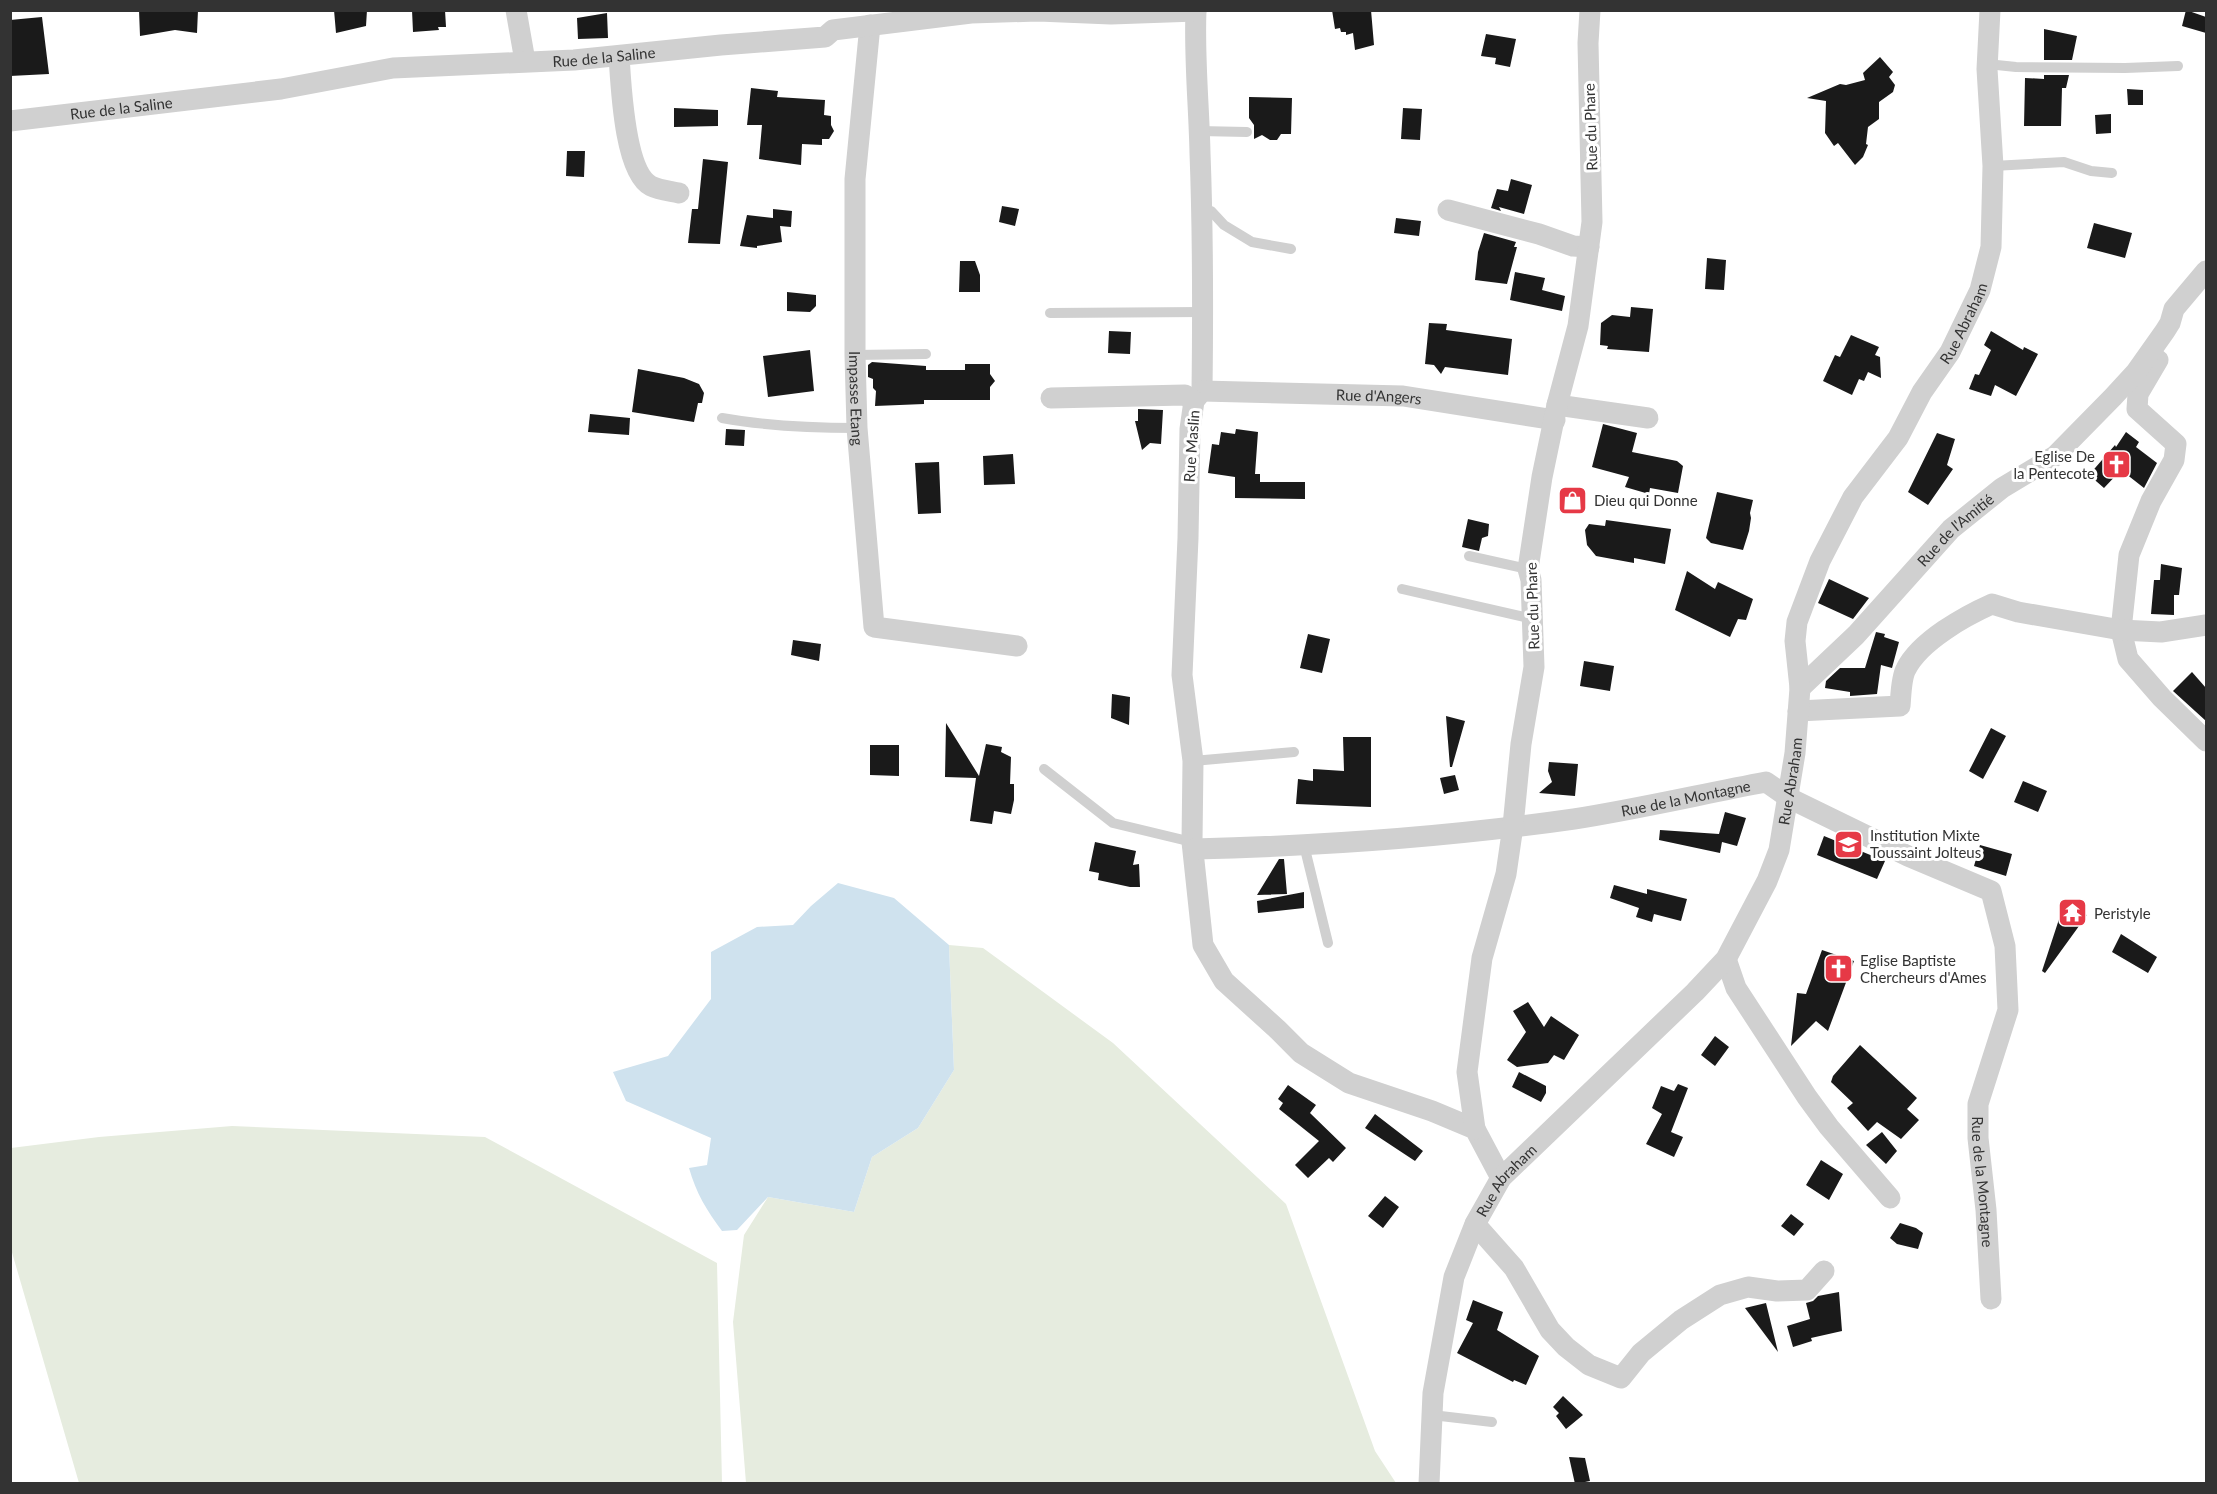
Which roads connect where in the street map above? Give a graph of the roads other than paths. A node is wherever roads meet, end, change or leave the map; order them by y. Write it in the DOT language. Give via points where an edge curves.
graph roads {
  1 [pos="516,10"];
  2 [pos="1590,10"];
  3 [pos="1990,10"];
  4 [pos="1196,11"];
  5 [pos="971,12"];
  6 [pos="870,25"];
  7 [pos="619,56"];
  8 [pos="525,61"];
  9 [pos="1987,64"];
  10 [pos="2178,66"];
  11 [pos="10,121"];
  12 [pos="1199,131"];
  13 [pos="1246,132"];
  14 [pos="1993,166"];
  15 [pos="2112,173"];
  16 [pos="679,193"];
  17 [pos="1448,210"];
  18 [pos="1201,211"];
  19 [pos="1588,247"];
  20 [pos="1291,249"];
  21 [pos="2206,271"];
  22 [pos="1203,312"];
  23 [pos="1050,313"];
  24 [pos="2165,331"];
  25 [pos="926,354"];
  26 [pos="855,355"];
  27 [pos="1198,396"];
  28 [pos="1051,398"];
  29 [pos="1556,413"];
  30 [pos="722,417"];
  31 [pos="1648,418"];
  32 [pos="857,428"];
  33 [pos="1469,556"];
  34 [pos="1528,569"];
  35 [pos="1402,589"];
  36 [pos="1533,619"];
  37 [pos="2206,626"];
  38 [pos="2121,630"];
  39 [pos="1017,646"];
  40 [pos="1800,688"];
  41 [pos="1798,711"];
  42 [pos="2206,741"];
  43 [pos="1294,752"];
  44 [pos="1193,761"];
  45 [pos="1044,769"];
  46 [pos="1789,798"];
  47 [pos="1513,826"];
  48 [pos="1193,845"];
  49 [pos="1304,845"];
  50 [pos="1328,943"];
  51 [pos="1726,958"];
  52 [pos="1474,1129"];
  53 [pos="1501,1178"];
  54 [pos="1890,1198"];
  55 [pos="1474,1224"];
  56 [pos="1824,1270"];
  57 [pos="1991,1299"];
  58 [pos="1432,1415"];
  59 [pos="1492,1422"];
  60 [pos="1429,1484"];
  1 -- 8 [label="street"];
  2 -- 19 [label="street, Rue du Phare" via="1592,222"];
  3 -- 9 [label="street, Rue Abraham"];
  4 -- 5 [label="street, Rue de la Saline"];
  4 -- 12 [label="street, Rue Maslin" via="1194,53"];
  5 -- 6 [label="street, Rue de la Saline"];
  6 -- 7 [label="street, Rue de la Saline" via="833,30 825,37"];
  6 -- 26 [label="street, Impasse Etang" via="855,179"];
  7 -- 8 [label="street, Rue de la Saline"];
  7 -- 16 [label="street" via="630,151 650,185"];
  8 -- 11 [label="street, Rue de la Saline" via="393,68 281,89"];
  9 -- 10 [label="lane"];
  9 -- 14 [label="street, Rue Abraham"];
  12 -- 13 [label="lane"];
  12 -- 18 [label="street, Rue Maslin"];
  14 -- 15 [label="lane" via="2064,162"];
  14 -- 40 [label="street, Rue Abraham" via="1991,247 1980,290 1950,352 1922,392 1898,438 1853,496 1820,561 1797,621"];
  17 -- 19 [label="street"];
  18 -- 20 [label="lane" via="1211,211 1224,225 1252,242"];
  18 -- 22 [label="street, Rue Maslin"];
  19 -- 29 [label="street, Rue du Phare" via="1578,326"];
  21 -- 24 [label="street, Rue de l'Amitié" via="2174,309"];
  22 -- 23 [label="lane"];
  22 -- 27 [label="street, Rue Maslin"];
  24 -- 38 [label="street" via="2165,346 2138,394 2137,409 2176,444 2174,460 2128,555"];
  24 -- 40 [label="street, Rue de l'Amitié" via="2136,372 2055,456 2002,488 1951,529 1857,635"];
  25 -- 26 [label="lane"];
  26 -- 32 [label="street, Impasse Etang"];
  27 -- 28 [label="street, Rue d'Angers"];
  27 -- 29 [label="street, Rue d'Angers" via="1403,396"];
  27 -- 44 [label="street, Rue Maslin" via="1190,429 1182,675"];
  29 -- 31 [label="street, Rue d'Angers"];
  29 -- 34 [label="street, Rue du Phare"];
  30 -- 32 [label="lane"];
  32 -- 39 [label="street, Impasse Etang" via="874,627"];
  33 -- 34 [label="lane"];
  34 -- 36 [label="street, Rue du Phare"];
  35 -- 36 [label="lane"];
  36 -- 47 [label="street, Rue du Phare" via="1534,667"];
  37 -- 38 [label="street" via="2161,632"];
  38 -- 41 [label="street" via="1992,604 1964,617 1924,646 1905,670 1900,706"];
  38 -- 42 [label="street" via="2128,659"];
  40 -- 41 [label="street, Rue Abraham"];
  41 -- 46 [label="street, Rue Abraham"];
  43 -- 44 [label="lane"];
  44 -- 48 [label="street, Rue Maslin"];
  45 -- 48 [label="lane" via="1113,823"];
  46 -- 47 [label="street, Rue de la Montagne" via="1766,782"];
  46 -- 51 [label="street, Rue Abraham" via="1779,850 1767,881"];
  46 -- 57 [label="street, Rue de la Montagne" via="1991,891 2005,946 2008,1010 1978,1104"];
  47 -- 49 [label="street, Rue de la Montagne" via="1448,835"];
  47 -- 52 [label="street, Rue du Phare" via="1506,874 1482,958 1467,1072"];
  48 -- 49 [label="street, Rue de la Montagne"];
  48 -- 52 [label="street, Rue Maslin" via="1203,945 1224,981 1301,1053 1349,1083"];
  49 -- 50 [label="lane"];
  51 -- 53 [label="street, Rue Abraham"];
  51 -- 54 [label="street" via="1736,988 1828,1127"];
  52 -- 53 [label="street"];
  53 -- 55 [label="street, Rue Abraham"];
  55 -- 56 [label="street" via="1514,1268 1550,1330 1566,1347 1588,1365 1621,1378 1641,1353 1720,1295 1748,1287 1807,1290"];
  55 -- 58 [label="street, Rue Abraham" via="1454,1277 1432,1393"];
  58 -- 59 [label="lane"];
  58 -- 60 [label="street, Rue Abraham"];
}
